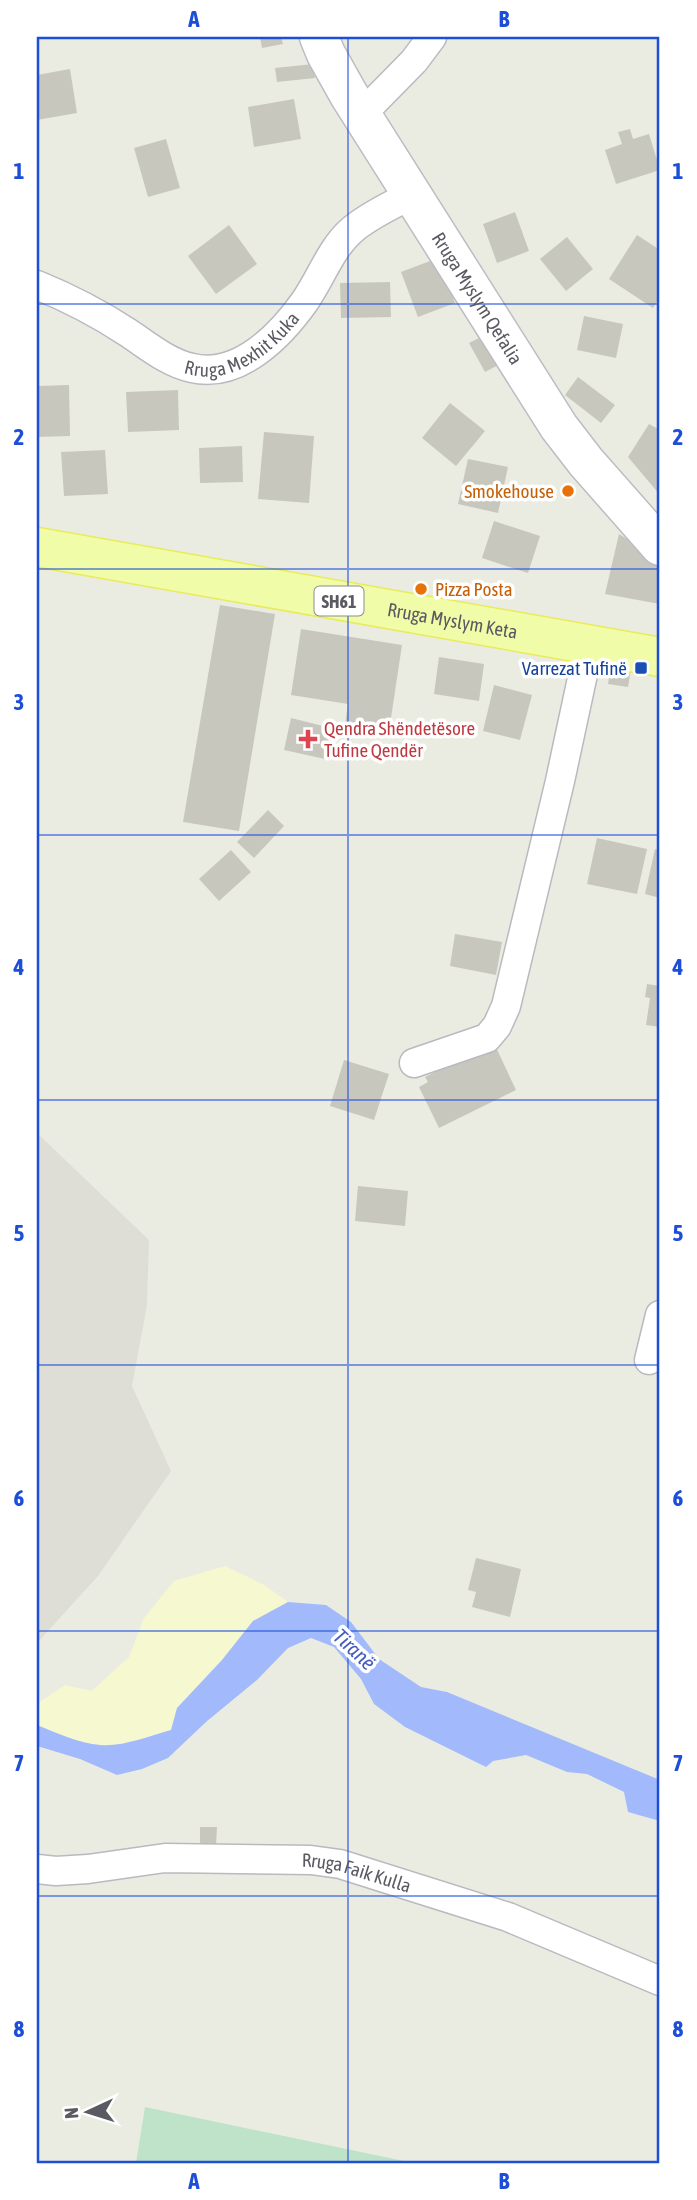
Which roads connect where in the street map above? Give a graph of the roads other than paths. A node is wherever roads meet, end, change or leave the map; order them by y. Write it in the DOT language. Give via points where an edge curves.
graph roads {
  1 [pos="319,37"];
  2 [pos="432,37"];
  3 [pos="361,115"];
  4 [pos="412,194"];
  5 [pos="37,285"];
  6 [pos="660,546"];
  7 [pos="37,547"];
  8 [pos="589,646"];
  9 [pos="660,657"];
  10 [pos="414,1063"];
  11 [pos="660,1315"];
  12 [pos="649,1360"];
  13 [pos="37,1869"];
  14 [pos="660,1982"];
  1 -- 3 [label="street, Rruga Myslym Qefalia"];
  2 -- 3 [label="street"];
  3 -- 4 [label="street, Rruga Myslym Qefalia"];
  4 -- 5 [label="street, Rruga Mexhit Kuka" via="352,230 305,301 262,349 215,369 193,369 171,361 78,302"];
  4 -- 6 [label="street, Rruga Myslym Qefalia" via="559,427"];
  7 -- 8 [label="main road, Rruga Myslym Keta / SH61"];
  8 -- 9 [label="main road, Rruga Myslym Keta / SH61"];
  8 -- 10 [label="street" via="506,1006 487,1038"];
  11 -- 12 [label="street"];
  13 -- 14 [label="street, Rruga Faik Kulla" via="89,1869 166,1858 340,1864 508,1917"];
}
